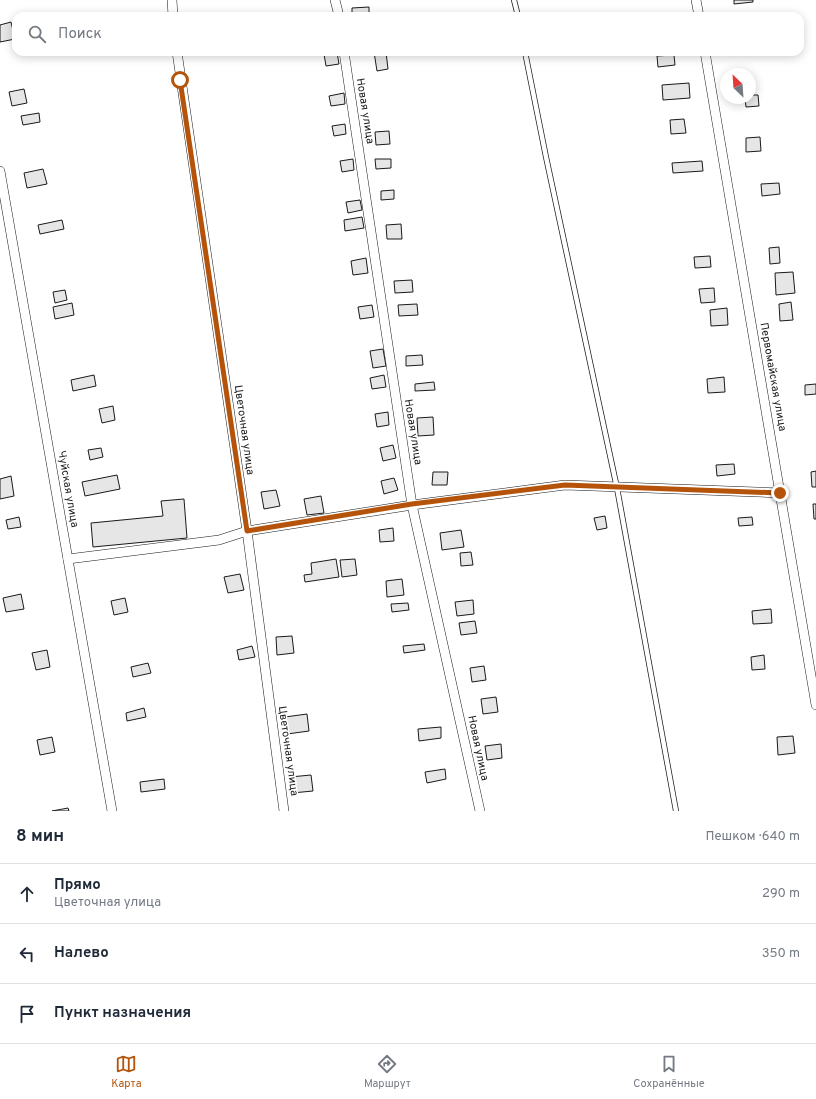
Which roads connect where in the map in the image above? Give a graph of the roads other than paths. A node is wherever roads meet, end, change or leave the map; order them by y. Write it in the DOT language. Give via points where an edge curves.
graph roads {
  1 [pos="172,0"];
  2 [pos="335,0"];
  3 [pos="514,0"];
  4 [pos="696,0"];
  5 [pos="174,12"];
  6 [pos="338,12"];
  7 [pos="517,12"];
  8 [pos="698,12"];
  9 [pos="178,56"];
  10 [pos="345,56"];
  11 [pos="526,56"];
  12 [pos="706,56"];
  13 [pos="0,171"];
  14 [pos="617,488"];
  15 [pos="780,493"];
  16 [pos="412,504"];
  17 [pos="247,531"];
  18 [pos="68,559"];
  19 [pos="816,705"];
  20 [pos="112,811"];
  21 [pos="284,811"];
  22 [pos="480,811"];
  23 [pos="676,811"];
  1 -- 5 [label="street"];
  2 -- 6 [label="street"];
  3 -- 7 [label="lane"];
  4 -- 8 [label="street"];
  9 -- 17 [label="street, Цветочная улица"];
  10 -- 16 [label="street, Новая улица"];
  11 -- 14 [label="lane"];
  12 -- 15 [label="street, Первомайская улица"];
  13 -- 18 [label="street, Чуйская улица"];
  14 -- 15 [label="street"];
  14 -- 16 [label="street" via="565,485"];
  14 -- 23 [label="lane"];
  15 -- 19 [label="street, Первомайская улица"];
  16 -- 17 [label="street"];
  16 -- 22 [label="street, Новая улица"];
  17 -- 18 [label="street" via="219,540"];
  17 -- 21 [label="street, Цветочная улица"];
  18 -- 20 [label="street, Чуйская улица"];
}
